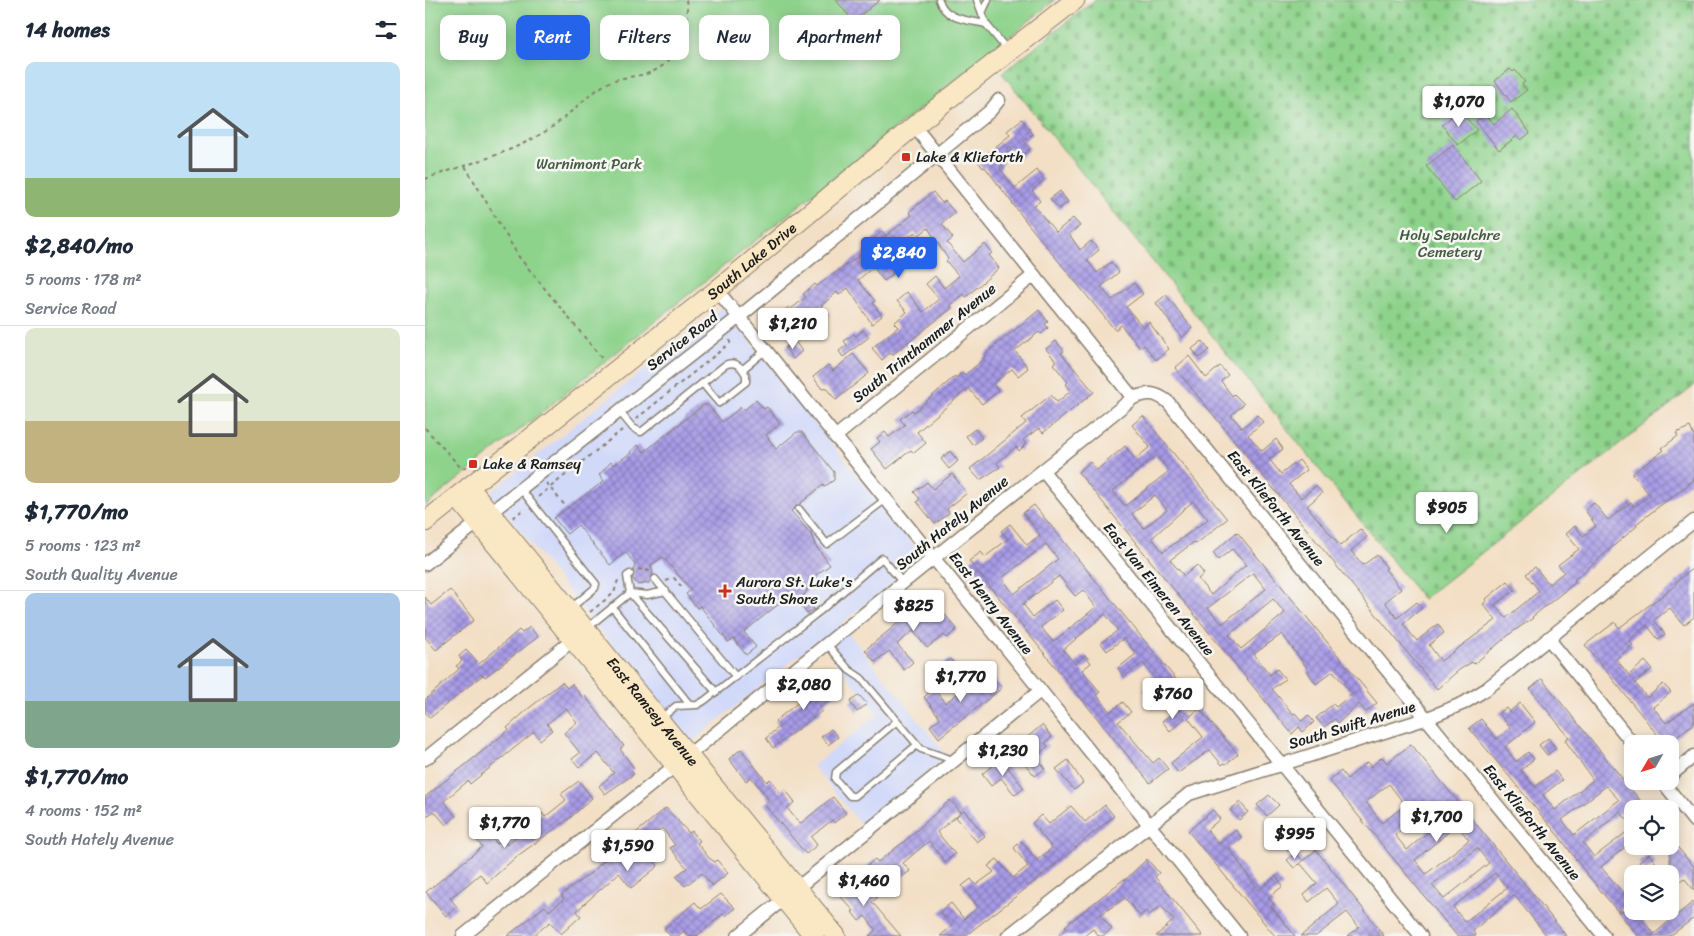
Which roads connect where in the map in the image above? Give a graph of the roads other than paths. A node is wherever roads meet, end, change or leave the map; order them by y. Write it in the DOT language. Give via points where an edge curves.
graph roads {
  1 [pos="939,0"];
  2 [pos="977,0"];
  3 [pos="988,0"];
  4 [pos="1075,0"];
  5 [pos="982,13"];
  6 [pos="986,24"];
  7 [pos="1009,52"];
  8 [pos="999,100"];
  9 [pos="914,126"];
  10 [pos="937,154"];
  11 [pos="1034,275"];
  12 [pos="717,290"];
  13 [pos="739,317"];
  14 [pos="766,350"];
  15 [pos="743,369"];
  16 [pos="703,384"];
  17 [pos="1133,398"];
  18 [pos="619,411"];
  19 [pos="835,437"];
  20 [pos="1043,471"];
  21 [pos="520,488"];
  22 [pos="463,492"];
  23 [pos="886,499"];
  24 [pos="799,509"];
  25 [pos="483,517"];
  26 [pos="1694,521"];
  27 [pos="425,522"];
  28 [pos="935,558"];
  29 [pos="425,564"];
  30 [pos="630,574"];
  31 [pos="655,579"];
  32 [pos="903,584"];
  33 [pos="667,591"];
  34 [pos="630,593"];
  35 [pos="612,607"];
  36 [pos="563,615"];
  37 [pos="579,634"];
  38 [pos="1548,638"];
  39 [pos="827,644"];
  40 [pos="735,677"];
  41 [pos="716,692"];
  42 [pos="1040,692"];
  43 [pos="690,705"];
  44 [pos="1427,718"];
  45 [pos="897,721"];
  46 [pos="653,725"];
  47 [pos="1626,735"];
  48 [pos="917,745"];
  49 [pos="1694,756"];
  50 [pos="425,759"];
  51 [pos="681,760"];
  52 [pos="955,760"];
  53 [pos="1281,764"];
  54 [pos="1679,768"];
  55 [pos="1670,790"];
  56 [pos="1694,821"];
  57 [pos="1148,824"];
  58 [pos="790,893"];
  59 [pos="463,936"];
  60 [pos="738,936"];
  61 [pos="814,936"];
  62 [pos="836,936"];
  63 [pos="1008,936"];
  64 [pos="1239,936"];
  65 [pos="1421,936"];
  66 [pos="1604,936"];
  1 -- 6 [label="lane" via="953,17"];
  2 -- 5 [label="lane"];
  3 -- 5 [label="lane"];
  4 -- 7 [label="main road, South Lake Drive"];
  5 -- 6 [label="lane"];
  6 -- 7 [label="lane"];
  7 -- 9 [label="main road, South Lake Drive"];
  8 -- 10 [label="street, Service Road"];
  9 -- 10 [label="street"];
  9 -- 12 [label="main road, South Lake Drive"];
  10 -- 11 [label="street"];
  10 -- 13 [label="street, Service Road"];
  11 -- 17 [label="street"];
  11 -- 19 [label="street, South Trinthammer Avenue"];
  12 -- 13 [label="street, East Henry Avenue"];
  12 -- 22 [label="main road, South Lake Drive"];
  13 -- 14 [label="street, East Henry Avenue"];
  13 -- 18 [label="street, Service Road"];
  14 -- 15 [label="lane"];
  14 -- 19 [label="street, East Henry Avenue"];
  15 -- 16 [label="lane" via="729,363"];
  15 -- 16 [label="lane" via="747,375 746,382 719,403"];
  16 -- 18 [label="lane" via="641,432 633,428"];
  17 -- 20 [label="street, South Hately Avenue"];
  17 -- 44 [label="street, East Klieforth Avenue" via="1157,393 1168,402"];
  18 -- 21 [label="street, Service Road"];
  19 -- 23 [label="street, East Henry Avenue"];
  20 -- 28 [label="street, South Hately Avenue"];
  20 -- 53 [label="street, East Van Eimeren Avenue"];
  21 -- 25 [label="street, Service Road"];
  21 -- 36 [label="lane" via="596,584"];
  22 -- 25 [label="main road, East Ramsey Avenue"];
  22 -- 27 [label="main road, South Lake Drive"];
  23 -- 24 [label="lane" via="827,544"];
  23 -- 28 [label="street, East Henry Avenue"];
  25 -- 29 [label="street, Service Road"];
  25 -- 36 [label="main road, East Ramsey Avenue"];
  26 -- 38 [label="street, South Swift Avenue"];
  28 -- 32 [label="street, South Hately Avenue"];
  28 -- 42 [label="street, East Henry Avenue"];
  30 -- 34 [label="lane" via="627,576"];
  31 -- 33 [label="lane"];
  32 -- 39 [label="street, South Hately Avenue"];
  32 -- 40 [label="lane" via="882,558"];
  33 -- 34 [label="lane" via="647,595"];
  33 -- 40 [label="lane"];
  34 -- 35 [label="lane"];
  34 -- 41 [label="lane"];
  35 -- 37 [label="lane"];
  35 -- 43 [label="lane"];
  36 -- 37 [label="main road, East Ramsey Avenue"];
  37 -- 46 [label="main road, East Ramsey Avenue"];
  37 -- 50 [label="street"];
  38 -- 44 [label="street, South Swift Avenue" via="1464,703"];
  38 -- 47 [label="street"];
  39 -- 45 [label="lane"];
  39 -- 51 [label="street, South Hately Avenue"];
  40 -- 41 [label="lane"];
  41 -- 43 [label="lane" via="697,705"];
  42 -- 52 [label="street"];
  42 -- 57 [label="street, East Henry Avenue"];
  43 -- 46 [label="lane" via="676,706"];
  44 -- 53 [label="street, South Swift Avenue"];
  44 -- 66 [label="street, East Klieforth Avenue"];
  45 -- 48 [label="lane"];
  45 -- 48 [label="lane" via="836,772 835,779 850,796 855,796"];
  46 -- 51 [label="main road, East Ramsey Avenue"];
  48 -- 52 [label="lane" via="921,750"];
  49 -- 54 [label="street"];
  51 -- 58 [label="main road, East Ramsey Avenue"];
  51 -- 59 [label="street, South Hately Avenue"];
  52 -- 58 [label="street"];
  53 -- 57 [label="street, South Swift Avenue" via="1189,794"];
  53 -- 65 [label="street, East Van Eimeren Avenue"];
  55 -- 56 [label="street"];
  57 -- 63 [label="street, South Swift Avenue"];
  57 -- 64 [label="street, East Henry Avenue"];
  58 -- 60 [label="street"];
  58 -- 61 [label="main road, East Ramsey Avenue"];
  58 -- 62 [label="main road, East Ramsey Avenue"];
}
